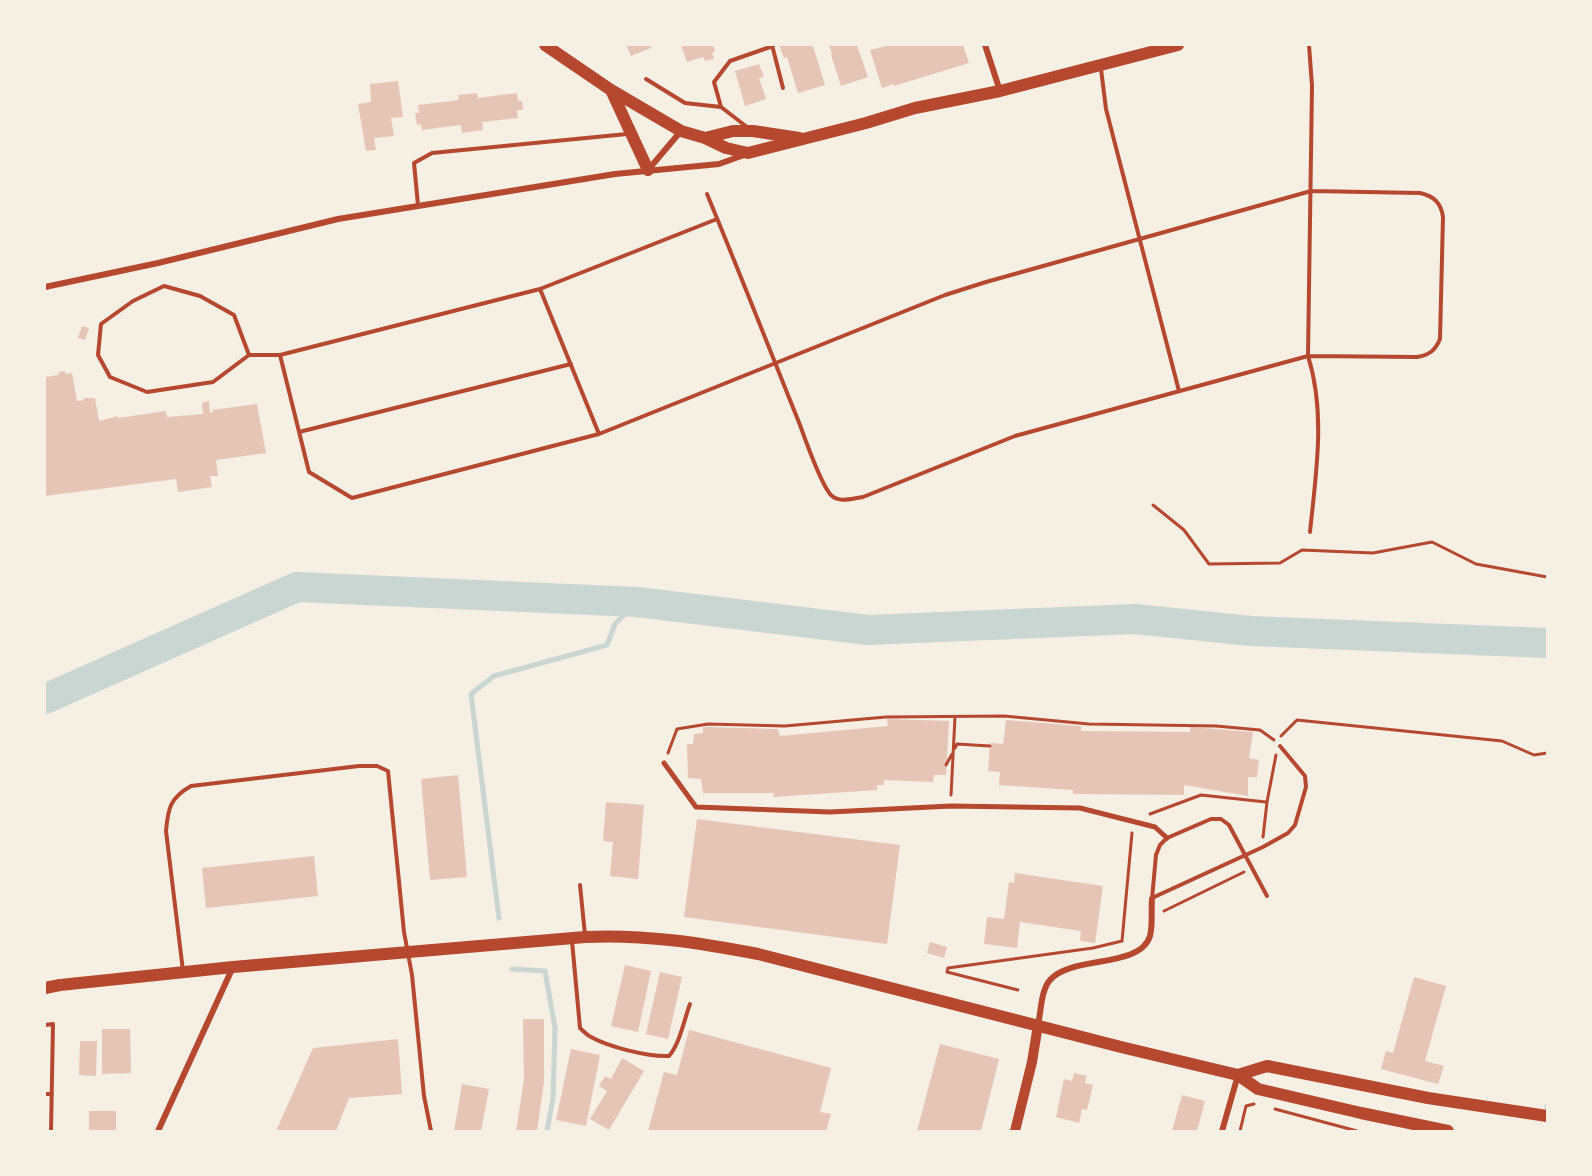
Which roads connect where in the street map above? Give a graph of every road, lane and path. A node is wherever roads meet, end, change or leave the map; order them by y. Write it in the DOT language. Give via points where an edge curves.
graph roads {
  1 [pos="545,45"];
  2 [pos="772,45"];
  3 [pos="985,45"];
  4 [pos="1178,45"];
  5 [pos="1309,45"];
  6 [pos="1100,65"];
  7 [pos="646,78"];
  8 [pos="783,88"];
  9 [pos="611,90"];
  10 [pos="1000,91"];
  11 [pos="721,107"];
  12 [pos="681,131"];
  13 [pos="753,131"];
  14 [pos="631,133"];
  15 [pos="705,138"];
  16 [pos="806,139"];
  17 [pos="748,153"];
  18 [pos="648,170"];
  19 [pos="1311,191"];
  20 [pos="707,194"];
  21 [pos="418,205"];
  22 [pos="717,219"];
  23 [pos="1138,240"];
  24 [pos="45,287"];
  25 [pos="540,289"];
  26 [pos="249,355"];
  27 [pos="280,355"];
  28 [pos="1308,356"];
  29 [pos="775,363"];
  30 [pos="571,364"];
  31 [pos="1179,391"];
  32 [pos="299,432"];
  33 [pos="598,434"];
  34 [pos="1153,506"];
  35 [pos="1310,532"];
  36 [pos="1547,577"];
  37 [pos="955,717"];
  38 [pos="990,746"];
  39 [pos="1280,746"];
  40 [pos="1547,753"];
  41 [pos="664,763"];
  42 [pos="946,765"];
  43 [pos="951,806"];
  44 [pos="1167,838"];
  45 [pos="1246,855"];
  46 [pos="580,885"];
  47 [pos="1267,896"];
  48 [pos="1152,898"];
  49 [pos="585,937"];
  50 [pos="572,939"];
  51 [pos="1122,941"];
  52 [pos="408,953"];
  53 [pos="233,967"];
  54 [pos="183,972"];
  55 [pos="45,988"];
  56 [pos="1018,990"];
  57 [pos="690,1004"];
  58 [pos="45,1025"];
  59 [pos="1038,1025"];
  60 [pos="1238,1075"];
  61 [pos="45,1094"];
  62 [pos="52,1094"];
  63 [pos="1262,1106"];
  64 [pos="1273,1109"];
  65 [pos="1547,1116"];
  66 [pos="1423,1128"];
  67 [pos="51,1131"];
  68 [pos="158,1131"];
  69 [pos="431,1131"];
  70 [pos="1015,1131"];
  71 [pos="1222,1131"];
  72 [pos="1240,1131"];
  73 [pos="1357,1131"];
  74 [pos="1448,1131"];
  1 -- 9 [label="main road"];
  2 -- 8 [label="lane"];
  2 -- 11 [label="lane" via="730,61 714,82"];
  3 -- 10 [label="street"];
  4 -- 6 [label="main road"];
  5 -- 19 [label="lane"];
  6 -- 10 [label="main road"];
  6 -- 23 [label="lane" via="1106,109"];
  7 -- 11 [label="lane" via="685,103"];
  9 -- 12 [label="main road"];
  9 -- 14 [label="main road"];
  10 -- 16 [label="main road" via="915,108"];
  11 -- 13 [label="lane"];
  12 -- 15 [label="main road"];
  12 -- 18 [label="street"];
  13 -- 15 [label="main road"];
  13 -- 16 [label="main road"];
  14 -- 18 [label="main road"];
  14 -- 21 [label="lane" via="432,153 414,163"];
  15 -- 17 [label="main road"];
  16 -- 17 [label="main road"];
  17 -- 18 [label="street" via="719,164"];
  18 -- 21 [label="street"];
  19 -- 23 [label="lane"];
  19 -- 28 [label="lane"];
  19 -- 28 [label="lane" via="1420,193 1436,200 1443,217 1441,333 1434,350 1417,357"];
  20 -- 22 [label="lane"];
  21 -- 24 [label="street" via="338,219"];
  22 -- 25 [label="lane"];
  22 -- 29 [label="lane"];
  23 -- 29 [label="lane" via="955,291"];
  23 -- 31 [label="lane"];
  25 -- 27 [label="lane"];
  25 -- 30 [label="lane"];
  26 -- 26 [label="lane" via="213,382 147,392 110,377 98,355 101,324 133,301 164,286 200,296 234,315"];
  26 -- 27 [label="lane"];
  27 -- 32 [label="lane"];
  28 -- 31 [label="lane"];
  28 -- 35 [label="lane" via="1318,416"];
  29 -- 31 [label="lane" via="817,468 831,496 840,500 863,497 1015,436"];
  29 -- 33 [label="lane"];
  30 -- 32 [label="lane"];
  30 -- 33 [label="lane"];
  32 -- 33 [label="lane" via="309,472 352,498"];
  34 -- 36 [label="path" via="1184,530 1209,564 1280,563 1302,550 1373,553 1432,542 1476,564"];
  37 -- 40 [label="path" via="1216,726 1260,730 1276,741 1297,720 1502,741 1534,755"];
  37 -- 41 [label="path" via="886,717 785,726 708,724 677,729"];
  37 -- 43 [label="path"];
  38 -- 42 [label="path" via="957,744"];
  39 -- 45 [label="lane" via="1305,776 1306,787 1288,833"];
  41 -- 43 [label="street" via="696,807 830,812"];
  43 -- 44 [label="street" via="1080,808 1155,827"];
  44 -- 45 [label="lane" via="1211,819 1221,819 1229,825"];
  44 -- 48 [label="lane" via="1156,855"];
  45 -- 47 [label="lane"];
  45 -- 48 [label="lane"];
  46 -- 49 [label="lane"];
  48 -- 59 [label="street" via="1150,936 1143,948 1056,975 1046,986"];
  49 -- 50 [label="main road"];
  49 -- 59 [label="main road" via="618,935 705,944"];
  50 -- 52 [label="main road"];
  50 -- 57 [label="lane" via="580,1028 589,1037 641,1053 669,1056 676,1047"];
  51 -- 56 [label="path" via="948,968 947,972"];
  52 -- 53 [label="main road"];
  52 -- 54 [label="lane" via="388,771 377,766 359,766 191,786 177,794 167,811 166,831"];
  52 -- 69 [label="lane"];
  53 -- 54 [label="main road"];
  53 -- 68 [label="street"];
  54 -- 55 [label="main road"];
  58 -- 62 [label="lane" via="53,1024"];
  59 -- 60 [label="main road"];
  59 -- 70 [label="street"];
  60 -- 65 [label="main road" via="1267,1066 1428,1098"];
  60 -- 66 [label="main road" via="1258,1089"];
  60 -- 71 [label="street"];
  61 -- 62 [label="lane"];
  62 -- 67 [label="lane"];
  63 -- 72 [label="path" via="1246,1106"];
  64 -- 73 [label="path"];
  66 -- 74 [label="main road"];
}
